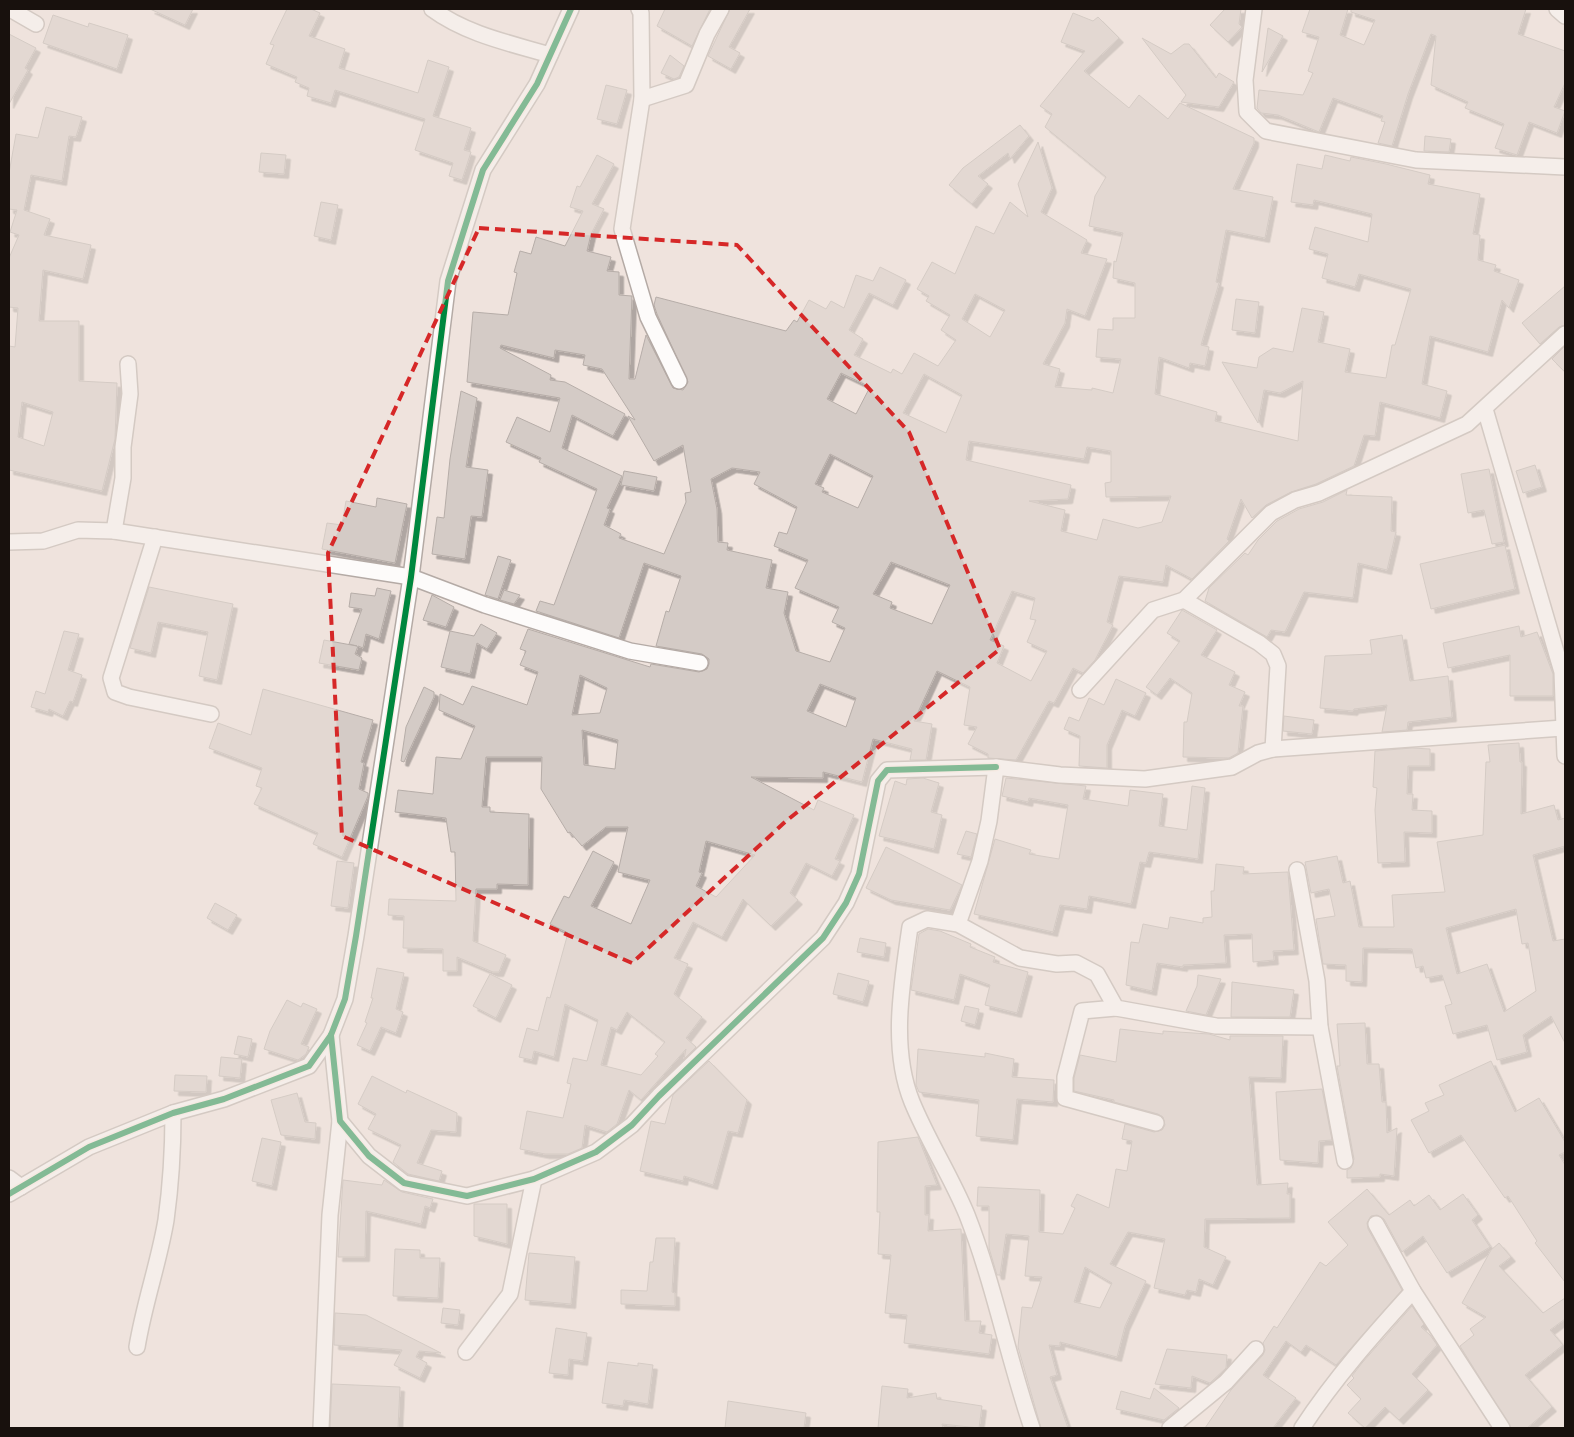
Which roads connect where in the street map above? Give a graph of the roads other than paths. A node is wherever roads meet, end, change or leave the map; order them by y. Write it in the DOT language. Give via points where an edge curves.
graph roads {
  1 [pos="10,9"];
  2 [pos="432,9"];
  3 [pos="571,9"];
  4 [pos="639,9"];
  5 [pos="721,9"];
  6 [pos="1254,9"];
  7 [pos="1557,9"];
  8 [pos="1565,16"];
  9 [pos="36,24"];
  10 [pos="550,55"];
  11 [pos="642,99"];
  12 [pos="1565,152"];
  13 [pos="1563,167"];
  14 [pos="1565,334"];
  15 [pos="128,364"];
  16 [pos="679,382"];
  17 [pos="1485,409"];
  18 [pos="114,531"];
  19 [pos="155,537"];
  20 [pos="9,542"];
  21 [pos="411,577"];
  22 [pos="1184,600"];
  23 [pos="700,663"];
  24 [pos="1080,690"];
  25 [pos="211,714"];
  26 [pos="1562,728"];
  27 [pos="1273,749"];
  28 [pos="1565,756"];
  29 [pos="996,767"];
  30 [pos="1297,870"];
  31 [pos="958,924"];
  32 [pos="1116,1008"];
  33 [pos="1320,1027"];
  34 [pos="331,1035"];
  35 [pos="173,1113"];
  36 [pos="340,1121"];
  37 [pos="1156,1122"];
  38 [pos="1345,1161"];
  39 [pos="534,1179"];
  40 [pos="13,1186"];
  41 [pos="1376,1224"];
  42 [pos="1414,1291"];
  43 [pos="137,1347"];
  44 [pos="1256,1349"];
  45 [pos="466,1352"];
  46 [pos="322,1428"];
  47 [pos="1032,1428"];
  48 [pos="1170,1428"];
  49 [pos="1302,1428"];
  50 [pos="1502,1428"];
  1 -- 9 [label="street"];
  2 -- 10 [label="street" via="450,22"];
  3 -- 10 [label="street"];
  4 -- 11 [label="street"];
  5 -- 11 [label="street" via="686,85"];
  6 -- 13 [label="street" via="1244,80 1247,112 1266,131 1416,160"];
  7 -- 8 [label="street"];
  10 -- 21 [label="street" via="537,84 483,170 448,281"];
  11 -- 16 [label="street" via="622,229 648,317"];
  12 -- 13 [label="street"];
  14 -- 17 [label="street"];
  15 -- 18 [label="street" via="130,394 123,447 123,478"];
  17 -- 22 [label="street" via="1467,424 1271,513"];
  17 -- 26 [label="street" via="1562,672"];
  18 -- 19 [label="street"];
  18 -- 20 [label="street" via="78,530 43,542"];
  19 -- 21 [label="street"];
  19 -- 25 [label="street" via="111,678 115,692 129,698"];
  21 -- 23 [label="street" via="485,606 630,651"];
  21 -- 34 [label="street" via="345,999"];
  22 -- 24 [label="street" via="1153,610"];
  22 -- 27 [label="street" via="1273,654 1278,666"];
  26 -- 27 [label="street"];
  26 -- 28 [label="street"];
  27 -- 29 [label="street" via="1232,767 1145,779 1060,775"];
  29 -- 31 [label="street" via="982,853"];
  29 -- 39 [label="street" via="887,770 878,781 859,874 823,938 632,1125 596,1152"];
  30 -- 33 [label="street" via="1317,981"];
  31 -- 32 [label="street" via="1020,958 1057,964 1076,963 1097,974"];
  31 -- 47 [label="street" via="927,919 910,927 899,1049 912,1101 966,1214"];
  32 -- 33 [label="street" via="1216,1026"];
  32 -- 37 [label="street" via="1082,1011 1065,1077 1065,1098"];
  33 -- 38 [label="street"];
  34 -- 35 [label="street" via="309,1066 224,1099"];
  34 -- 36 [label="street"];
  35 -- 40 [label="street" via="89,1147"];
  35 -- 43 [label="street" via="173,1155 166,1221"];
  36 -- 39 [label="street" via="369,1156 404,1183 467,1196"];
  36 -- 46 [label="street" via="330,1215"];
  39 -- 45 [label="street" via="510,1294"];
  41 -- 42 [label="street"];
  42 -- 49 [label="street" via="1371,1338"];
  42 -- 50 [label="street"];
  44 -- 48 [label="street" via="1226,1382"];
}
